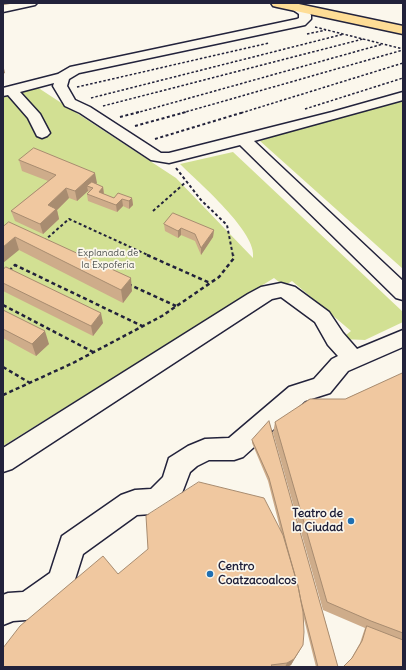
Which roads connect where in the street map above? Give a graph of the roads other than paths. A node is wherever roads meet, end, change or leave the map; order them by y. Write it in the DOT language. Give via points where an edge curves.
graph roads {
  1 [pos="31,3"];
  2 [pos="277,3"];
  3 [pos="295,7"];
  4 [pos="3,8"];
  5 [pos="403,30"];
  6 [pos="62,84"];
  7 [pos="7,91"];
  8 [pos="403,96"];
  9 [pos="22,102"];
  10 [pos="3,105"];
  11 [pos="403,109"];
  12 [pos="367,121"];
  13 [pos="42,133"];
  14 [pos="243,139"];
  15 [pos="403,293"];
  16 [pos="403,338"];
  17 [pos="354,359"];
  18 [pos="3,461"];
  19 [pos="3,611"];
  1 -- 4 [label="street"];
  2 -- 3 [label="main road"];
  3 -- 5 [label="main road"];
  3 -- 6 [label="street" via="306,16 301,29 75,70"];
  6 -- 7 [label="street"];
  6 -- 14 [label="street" via="70,103 157,157 169,158"];
  7 -- 9 [label="street"];
  8 -- 14 [label="street"];
  9 -- 10 [label="street"];
  9 -- 13 [label="street" via="35,117"];
  11 -- 12 [label="street"];
  14 -- 15 [label="street"];
  16 -- 17 [label="street"];
  17 -- 18 [label="street" via="335,339 322,317 288,292 268,292"];
  17 -- 19 [label="street" via="340,365 322,386 297,394 234,448 209,449 197,453 178,466 176,481 171,490 155,501 137,501 130,504 72,546 61,582 32,603 8,607"];
}
